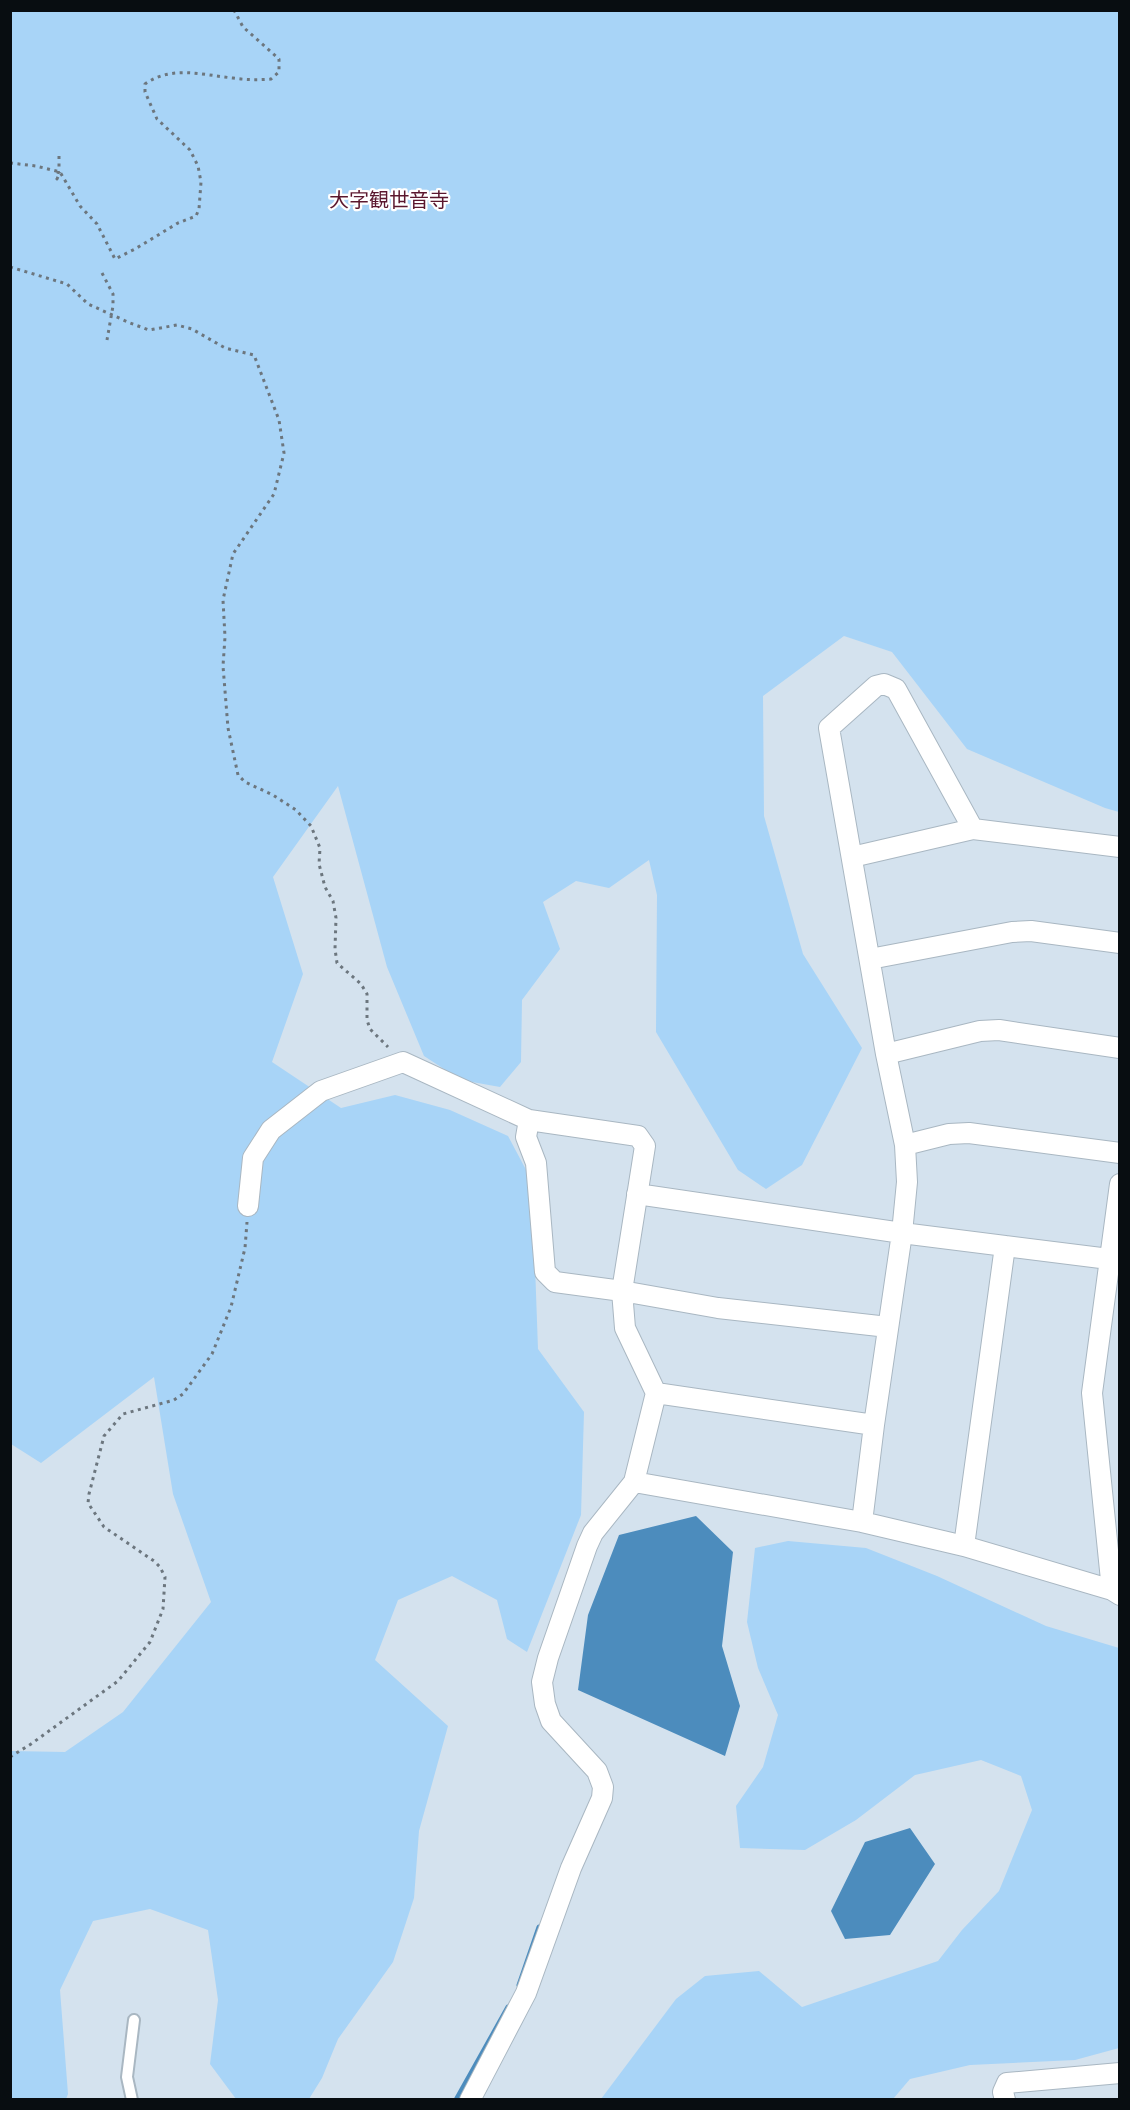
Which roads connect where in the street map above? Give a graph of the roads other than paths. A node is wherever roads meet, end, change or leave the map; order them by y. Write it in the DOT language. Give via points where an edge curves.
graph roads {
  1 [pos="973,829"];
  2 [pos="1119,847"];
  3 [pos="852,857"];
  4 [pos="1119,943"];
  5 [pos="870,959"];
  6 [pos="1119,1048"];
  7 [pos="886,1054"];
  8 [pos="529,1120"];
  9 [pos="905,1145"];
  10 [pos="1119,1153"];
  11 [pos="1119,1184"];
  12 [pos="637,1194"];
  13 [pos="248,1206"];
  14 [pos="902,1233"];
  15 [pos="1005,1245"];
  16 [pos="1112,1272"];
  17 [pos="622,1291"];
  18 [pos="888,1327"];
  19 [pos="656,1394"];
  20 [pos="874,1425"];
  21 [pos="634,1482"];
  22 [pos="862,1522"];
  23 [pos="964,1546"];
  24 [pos="1115,1593"];
  25 [pos="134,2020"];
  26 [pos="1119,2073"];
  27 [pos="132,2100"];
  28 [pos="470,2100"];
  29 [pos="1005,2100"];
  1 -- 2 [label="street"];
  1 -- 3 [label="street"];
  1 -- 3 [label="street" via="896,689 884,684 876,686 829,728"];
  3 -- 5 [label="street"];
  4 -- 5 [label="street" via="1031,930"];
  5 -- 7 [label="street"];
  6 -- 7 [label="street" via="999,1030"];
  7 -- 9 [label="street"];
  8 -- 12 [label="street" via="638,1136 645,1146"];
  8 -- 13 [label="street" via="403,1062 321,1091 271,1130 253,1158"];
  8 -- 17 [label="street" via="526,1137 536,1163 545,1272 555,1282"];
  9 -- 10 [label="street" via="969,1132"];
  9 -- 14 [label="street" via="907,1182"];
  11 -- 16 [label="street"];
  12 -- 14 [label="street"];
  12 -- 17 [label="street"];
  14 -- 15 [label="street"];
  14 -- 18 [label="street"];
  15 -- 16 [label="street"];
  15 -- 23 [label="street"];
  16 -- 24 [label="street" via="1092,1393"];
  17 -- 18 [label="street" via="718,1308"];
  17 -- 19 [label="street" via="625,1328"];
  18 -- 20 [label="street"];
  19 -- 20 [label="street"];
  19 -- 21 [label="street"];
  20 -- 22 [label="street"];
  21 -- 22 [label="street"];
  21 -- 28 [label="street" via="590,1540 542,1682 550,1721 597,1771 603,1786 602,1798 571,1868 526,1993"];
  22 -- 23 [label="street"];
  23 -- 24 [label="street"];
  25 -- 27 [label="lane" via="127,2077"];
  26 -- 29 [label="street" via="1007,2083"];
}
